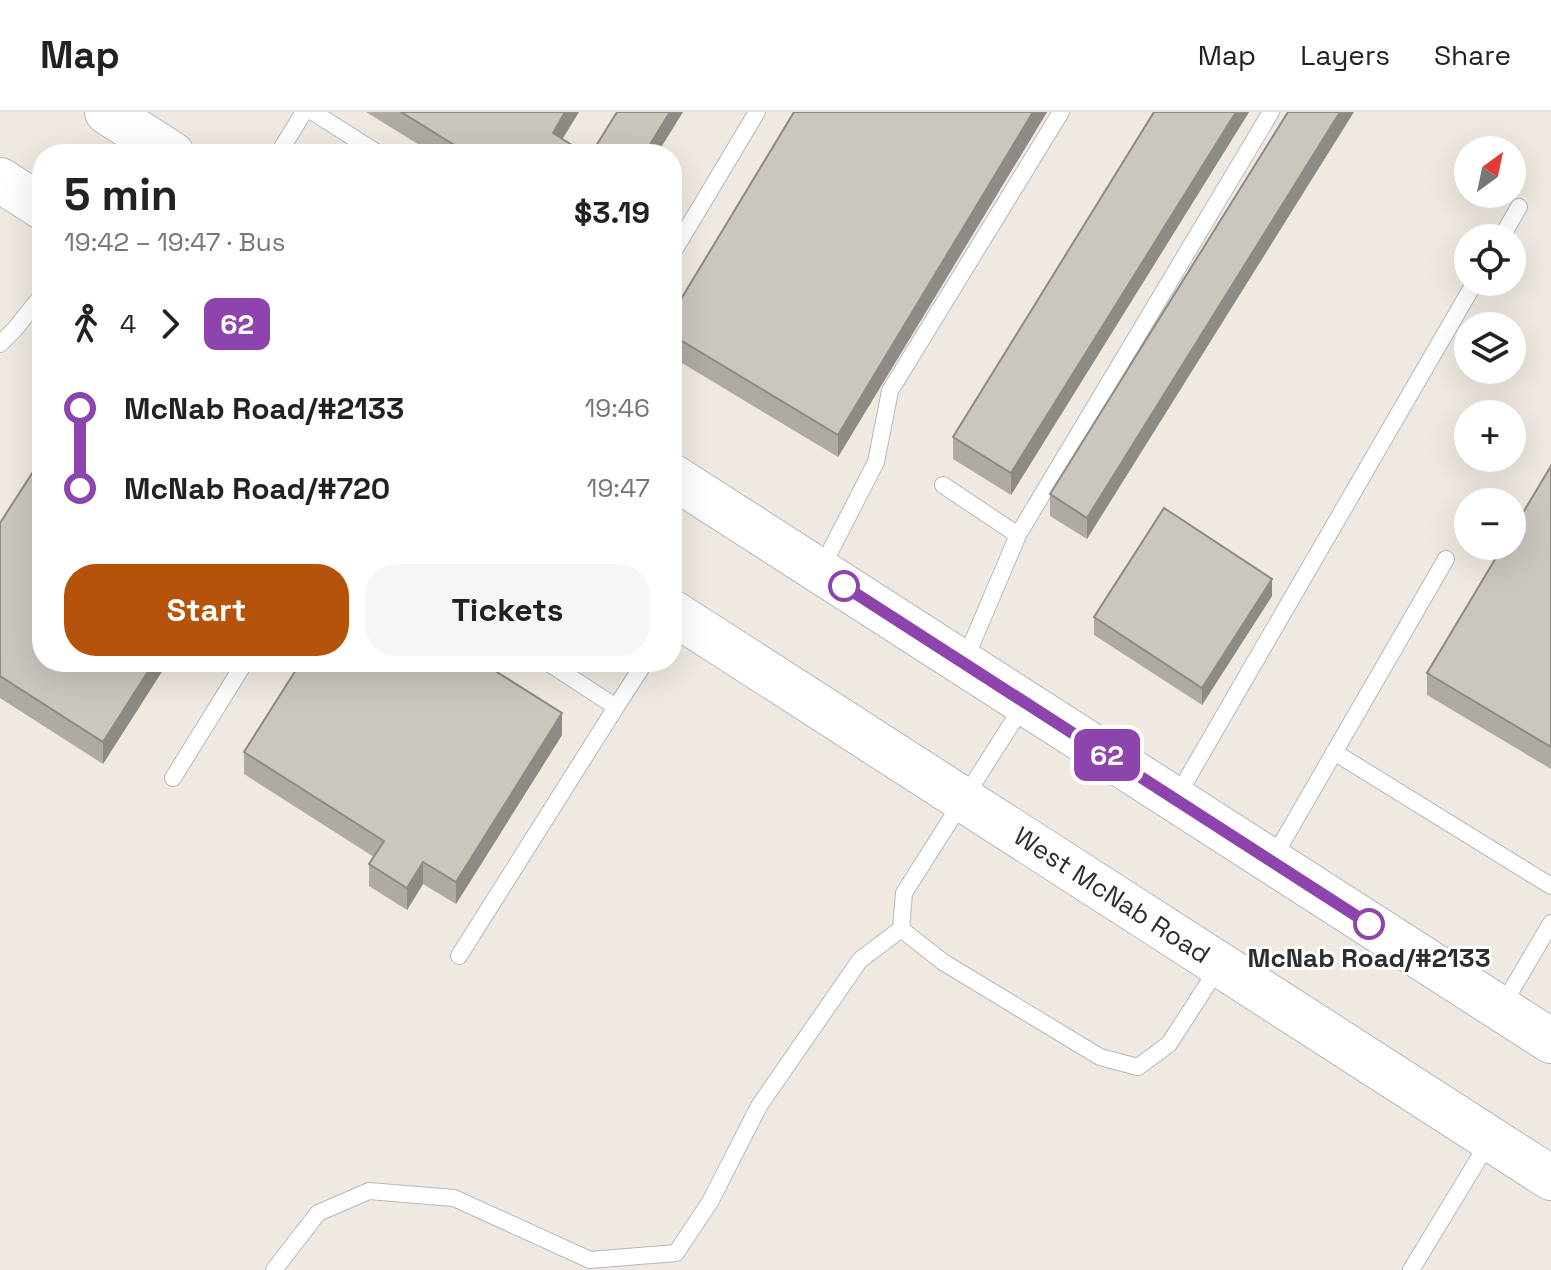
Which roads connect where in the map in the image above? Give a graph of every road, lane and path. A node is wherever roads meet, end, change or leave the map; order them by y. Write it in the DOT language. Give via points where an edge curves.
graph roads {
  1 [pos="107,112"];
  2 [pos="304,112"];
  3 [pos="313,112"];
  4 [pos="757,112"];
  5 [pos="1061,112"];
  6 [pos="1271,112"];
  7 [pos="157,144"];
  8 [pos="284,144"];
  9 [pos="363,144"];
  10 [pos="0,180"];
  11 [pos="32,201"];
  12 [pos="682,237"];
  13 [pos="1467,296"];
  14 [pos="32,308"];
  15 [pos="0,319"];
  16 [pos="15,329"];
  17 [pos="0,344"];
  18 [pos="682,482"];
  19 [pos="943,485"];
  20 [pos="1018,535"];
  21 [pos="1446,559"];
  22 [pos="820,571"];
  23 [pos="682,622"];
  24 [pos="964,663"];
  25 [pos="239,672"];
  26 [pos="562,672"];
  27 [pos="639,672"];
  28 [pos="1025,703"];
  29 [pos="616,707"];
  30 [pos="1334,752"];
  31 [pos="173,778"];
  32 [pos="963,800"];
  33 [pos="1175,800"];
  34 [pos="1271,861"];
  35 [pos="1551,886"];
  36 [pos="1551,923"];
  37 [pos="901,929"];
  38 [pos="459,956"];
  39 [pos="1220,965"];
  40 [pos="1500,1009"];
  41 [pos="1551,1041"];
  42 [pos="1491,1139"];
  43 [pos="1551,1178"];
  44 [pos="274,1270"];
  45 [pos="1411,1270"];
  1 -- 7 [label="main road"];
  2 -- 8 [label="lane"];
  3 -- 9 [label="lane"];
  4 -- 12 [label="lane"];
  5 -- 22 [label="lane" via="890,391 876,462"];
  6 -- 20 [label="lane"];
  10 -- 11 [label="main road"];
  13 -- 33 [label="lane"];
  14 -- 16 [label="lane"];
  15 -- 16 [label="lane"];
  16 -- 17 [label="lane"];
  18 -- 22 [label="main road"];
  19 -- 20 [label="lane"];
  20 -- 24 [label="lane"];
  21 -- 30 [label="lane"];
  22 -- 24 [label="main road"];
  23 -- 32 [label="main road, West McNab Road"];
  24 -- 28 [label="main road"];
  25 -- 31 [label="lane"];
  26 -- 29 [label="lane"];
  27 -- 29 [label="lane"];
  28 -- 32 [label="lane"];
  28 -- 33 [label="main road"];
  29 -- 38 [label="lane"];
  30 -- 34 [label="lane"];
  30 -- 35 [label="lane"];
  32 -- 37 [label="lane" via="904,893"];
  32 -- 39 [label="main road, West McNab Road"];
  33 -- 34 [label="main road"];
  34 -- 40 [label="main road"];
  36 -- 40 [label="lane"];
  37 -- 39 [label="lane" via="943,962 1100,1057 1138,1067 1169,1044"];
  37 -- 44 [label="lane" via="860,960 759,1106 710,1202 676,1253 590,1260 454,1198 369,1191 318,1213"];
  39 -- 42 [label="main road, West McNab Road"];
  40 -- 41 [label="main road"];
  42 -- 43 [label="main road, West McNab Road"];
  42 -- 45 [label="lane"];
}
